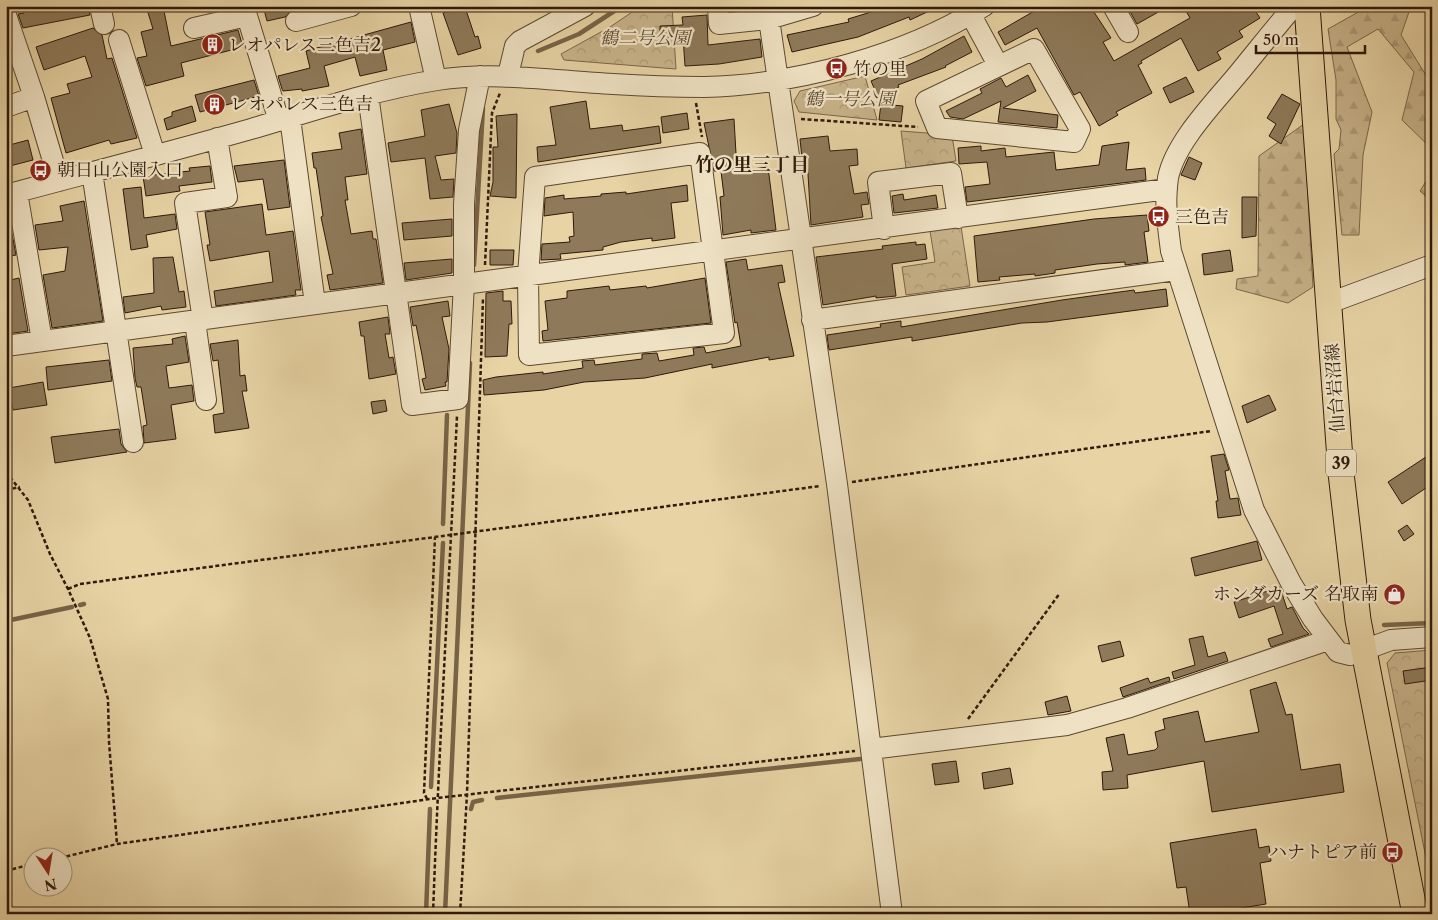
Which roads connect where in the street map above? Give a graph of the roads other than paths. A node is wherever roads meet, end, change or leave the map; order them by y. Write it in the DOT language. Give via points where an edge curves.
graph roads {
  1 [pos="351,6"];
  2 [pos="419,6"];
  3 [pos="586,6"];
  4 [pos="718,6"];
  5 [pos="813,6"];
  6 [pos="1113,6"];
  7 [pos="1294,6"];
  8 [pos="1307,6"];
  9 [pos="973,9"];
  10 [pos="6,15"];
  11 [pos="769,19"];
  12 [pos="296,21"];
  13 [pos="194,28"];
  14 [pos="1128,32"];
  15 [pos="119,40"];
  16 [pos="998,65"];
  17 [pos="480,76"];
  18 [pos="779,78"];
  19 [pos="436,80"];
  20 [pos="504,83"];
  21 [pos="368,96"];
  22 [pos="34,97"];
  23 [pos="6,107"];
  24 [pos="284,119"];
  25 [pos="217,138"];
  26 [pos="155,155"];
  27 [pos="92,172"];
  28 [pos="59,181"];
  29 [pos="1167,190"];
  30 [pos="11,193"];
  31 [pos="958,218"];
  32 [pos="884,229"];
  33 [pos="801,239"];
  34 [pos="713,252"];
  35 [pos="1432,265"];
  36 [pos="1176,270"];
  37 [pos="528,276"];
  38 [pos="473,282"];
  39 [pos="396,293"];
  40 [pos="1329,303"];
  41 [pos="315,304"];
  42 [pos="199,320"];
  43 [pos="812,320"];
  44 [pos="117,331"];
  45 [pos="42,341"];
  46 [pos="6,346"];
  47 [pos="206,400"];
  48 [pos="133,442"];
  49 [pos="1432,638"];
  50 [pos="1328,640"];
  51 [pos="1363,650"];
  52 [pos="871,750"];
  53 [pos="892,914"];
  54 [pos="1415,914"];
  1 -- 12 [label="street"];
  2 -- 19 [label="street"];
  3 -- 20 [label="street" via="520,41 515,46"];
  4 -- 11 [label="street" via="719,24"];
  5 -- 11 [label="street"];
  6 -- 14 [label="street"];
  7 -- 29 [label="street" via="1178,152 1168,176"];
  8 -- 40 [label="main road, 仙台岩沼線 / 39"];
  9 -- 16 [label="street"];
  9 -- 18 [label="street" via="944,28 888,51"];
  10 -- 22 [label="street"];
  11 -- 18 [label="street"];
  13 -- 24 [label="street" via="248,16"];
  15 -- 26 [label="street"];
  16 -- 16 [label="street" via="1034,49 1080,129 1074,142 937,128 926,101"];
  17 -- 19 [label="street"];
  17 -- 20 [label="street"];
  17 -- 38 [label="street" via="469,130 464,204"];
  18 -- 20 [label="street" via="706,87"];
  18 -- 33 [label="street"];
  19 -- 21 [label="street"];
  21 -- 24 [label="street"];
  21 -- 39 [label="street"];
  22 -- 23 [label="street"];
  22 -- 28 [label="street"];
  24 -- 25 [label="street"];
  24 -- 41 [label="street"];
  25 -- 26 [label="street"];
  25 -- 42 [label="street" via="227,197 186,203"];
  26 -- 27 [label="street"];
  27 -- 28 [label="street"];
  27 -- 44 [label="street"];
  28 -- 30 [label="street"];
  29 -- 31 [label="street"];
  29 -- 36 [label="street" via="1168,232"];
  30 -- 45 [label="street"];
  31 -- 32 [label="street"];
  31 -- 32 [label="street" via="951,173 878,182"];
  32 -- 33 [label="street"];
  33 -- 34 [label="street"];
  33 -- 43 [label="street"];
  34 -- 37 [label="street"];
  34 -- 37 [label="street" via="724,334 529,355"];
  34 -- 37 [label="street" via="700,153 535,177"];
  35 -- 40 [label="street"];
  36 -- 43 [label="street"];
  36 -- 50 [label="street" via="1254,510 1291,583"];
  37 -- 38 [label="street"];
  38 -- 39 [label="street"];
  38 -- 39 [label="street" via="458,399 412,405"];
  39 -- 41 [label="street"];
  40 -- 51 [label="main road, 仙台岩沼線 / 39" via="1341,473"];
  41 -- 42 [label="street"];
  42 -- 44 [label="street"];
  42 -- 47 [label="street"];
  43 -- 52 [label="street"];
  44 -- 45 [label="street"];
  44 -- 48 [label="street"];
  45 -- 46 [label="street"];
  49 -- 51 [label="street" via="1391,640"];
  50 -- 51 [label="street" via="1338,652 1350,655"];
  50 -- 52 [label="street" via="1067,725"];
  51 -- 54 [label="main road, 仙台岩沼線 / 39"];
  52 -- 53 [label="street"];
}
